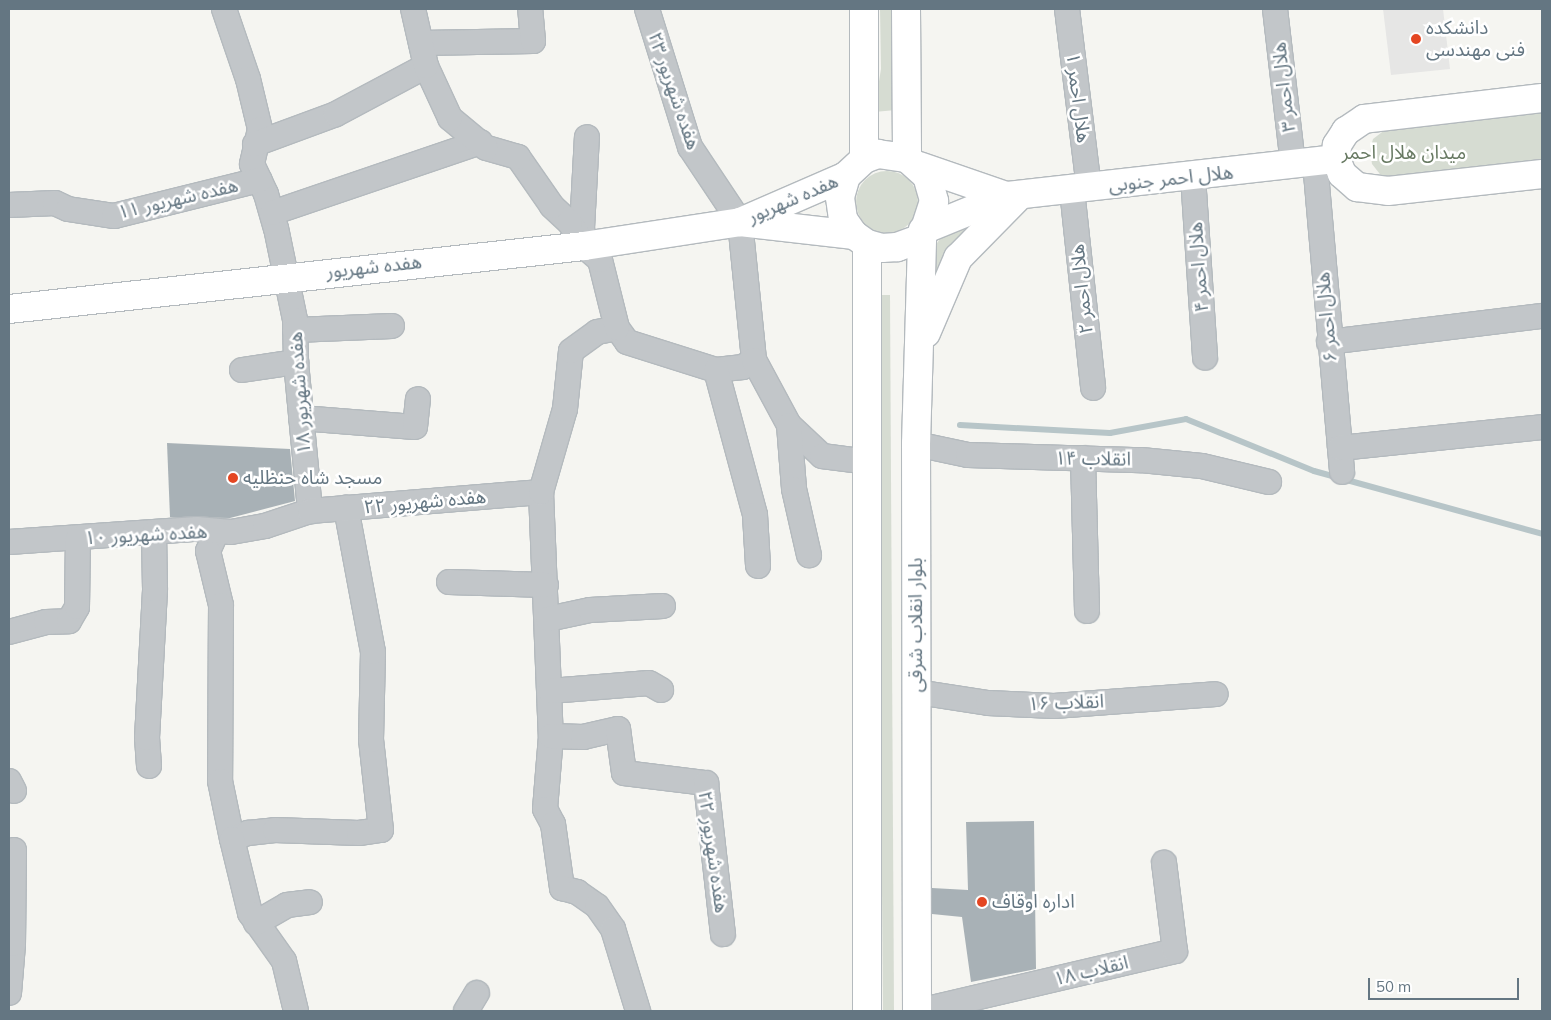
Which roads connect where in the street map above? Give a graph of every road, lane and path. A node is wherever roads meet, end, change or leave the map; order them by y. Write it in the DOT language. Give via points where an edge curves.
graph roads {
  1 [pos="224,9"];
  2 [pos="413,9"];
  3 [pos="530,9"];
  4 [pos="647,9"];
  5 [pos="864,9"];
  6 [pos="906,9"];
  7 [pos="1067,9"];
  8 [pos="1275,9"];
  9 [pos="421,43"];
  10 [pos="426,66"];
  11 [pos="1542,98"];
  12 [pos="587,137"];
  13 [pos="480,142"];
  14 [pos="255,144"];
  15 [pos="913,162"];
  16 [pos="1315,162"];
  17 [pos="855,168"];
  18 [pos="1542,174"];
  19 [pos="1193,176"];
  20 [pos="260,180"];
  21 [pos="1080,189"];
  22 [pos="1013,195"];
  23 [pos="9,205"];
  24 [pos="272,213"];
  25 [pos="740,222"];
  26 [pos="923,234"];
  27 [pos="860,239"];
  28 [pos="584,246"];
  29 [pos="285,276"];
  30 [pos="9,309"];
  31 [pos="1542,316"];
  32 [pos="392,326"];
  33 [pos="617,328"];
  34 [pos="295,330"];
  35 [pos="1329,342"];
  36 [pos="921,344"];
  37 [pos="1205,358"];
  38 [pos="754,360"];
  39 [pos="296,362"];
  40 [pos="242,370"];
  41 [pos="716,370"];
  42 [pos="1093,388"];
  43 [pos="418,399"];
  44 [pos="301,418"];
  45 [pos="789,425"];
  46 [pos="1542,427"];
  47 [pos="916,444"];
  48 [pos="1340,448"];
  49 [pos="1083,458"];
  50 [pos="868,462"];
  51 [pos="1342,472"];
  52 [pos="1269,482"];
  53 [pos="541,492"];
  54 [pos="346,508"];
  55 [pos="310,511"];
  56 [pos="216,531"];
  57 [pos="154,533"];
  58 [pos="78,539"];
  59 [pos="9,542"];
  60 [pos="809,554"];
  61 [pos="758,566"];
  62 [pos="449,582"];
  63 [pos="546,585"];
  64 [pos="663,606"];
  65 [pos="1087,610"];
  66 [pos="548,619"];
  67 [pos="9,632"];
  68 [pos="661,690"];
  69 [pos="550,691"];
  70 [pos="916,692"];
  71 [pos="1216,694"];
  72 [pos="551,736"];
  73 [pos="149,766"];
  74 [pos="232,839"];
  75 [pos="14,850"];
  76 [pos="1164,863"];
  77 [pos="310,902"];
  78 [pos="256,923"];
  79 [pos="723,934"];
  80 [pos="9,992"];
  81 [pos="296,1011"];
  82 [pos="638,1011"];
  83 [pos="867,1011"];
  84 [pos="918,1011"];
  1 -- 14 [label="street, هفده شهریور ۱۸" via="260,128"];
  2 -- 9 [label="street"];
  3 -- 9 [label="street" via="533,41"];
  4 -- 25 [label="street, هفده شهریور ۲۳" via="690,146"];
  5 -- 17 [label="main road"];
  6 -- 15 [label="main road"];
  7 -- 21 [label="street, هلال احمر ۱"];
  8 -- 16 [label="street, هلال احمر ۳"];
  9 -- 10 [label="street"];
  10 -- 13 [label="street" via="450,118"];
  10 -- 14 [label="street" via="336,114"];
  11 -- 16 [label="main road" via="1364,119 1346,131 1337,145"];
  12 -- 28 [label="street"];
  13 -- 24 [label="street"];
  13 -- 28 [label="street" via="486,148 518,157"];
  14 -- 20 [label="street, هفده شهریور ۱۸" via="252,164"];
  15 -- 17 [label="main road" via="885,154"];
  15 -- 22 [label="main road, هلال احمر جنوبی"];
  15 -- 26 [label="main road" via="927,176 934,201"];
  16 -- 18 [label="main road" via="1342,174 1357,187 1388,191"];
  16 -- 19 [label="main road, هلال احمر جنوبی"];
  16 -- 35 [label="street, هلال احمر ۶"];
  17 -- 25 [label="main road, هفده شهریور"];
  17 -- 27 [label="main road" via="842,187 840,208"];
  19 -- 21 [label="main road, هلال احمر جنوبی"];
  19 -- 37 [label="street, هلال احمر ۴"];
  20 -- 23 [label="street, هفده شهریور ۱۱" via="114,216 68,209 55,203"];
  20 -- 24 [label="street, هفده شهریور ۱۸"];
  21 -- 22 [label="main road, هلال احمر جنوبی"];
  21 -- 42 [label="street, هلال احمر ۲"];
  22 -- 26 [label="main road, هلال احمر جنوبی"];
  22 -- 36 [label="main road" via="958,258"];
  24 -- 29 [label="street, هفده شهریور ۱۸"];
  25 -- 27 [label="main road, هفده شهریور"];
  25 -- 28 [label="main road, هفده شهریور"];
  25 -- 38 [label="street"];
  26 -- 27 [label="main road" via="897,247 882,248"];
  26 -- 36 [label="main road, بلوار انقلاب شرقی"];
  27 -- 50 [label="main road"];
  28 -- 29 [label="main road, هفده شهریور"];
  28 -- 33 [label="street" via="600,260"];
  29 -- 30 [label="main road, هفده شهریور"];
  29 -- 34 [label="street, هفده شهریور ۱۸"];
  31 -- 35 [label="street"];
  32 -- 34 [label="street"];
  33 -- 41 [label="street" via="627,342"];
  33 -- 53 [label="street" via="597,332 572,351 565,409"];
  34 -- 39 [label="street, هفده شهریور ۱۸"];
  35 -- 48 [label="street, هلال احمر ۶"];
  36 -- 47 [label="main road, بلوار انقلاب شرقی"];
  38 -- 41 [label="street" via="743,367"];
  38 -- 45 [label="street"];
  39 -- 40 [label="street"];
  39 -- 44 [label="street, هفده شهریور ۱۸"];
  41 -- 61 [label="street" via="755,515"];
  43 -- 44 [label="street" via="415,427"];
  44 -- 55 [label="street, هفده شهریور ۱۸"];
  45 -- 50 [label="street" via="822,456"];
  45 -- 60 [label="street" via="794,489"];
  46 -- 48 [label="street"];
  47 -- 49 [label="street, انقلاب ۱۴" via="968,454"];
  47 -- 70 [label="main road, بلوار انقلاب شرقی"];
  48 -- 51 [label="street, هلال احمر ۶"];
  49 -- 52 [label="street, انقلاب ۱۴" via="1202,466"];
  49 -- 65 [label="street"];
  50 -- 83 [label="main road"];
  53 -- 54 [label="street, هفده شهریور ۲۲"];
  53 -- 63 [label="street"];
  54 -- 55 [label="street, هفده شهریور ۲۲"];
  54 -- 74 [label="street" via="373,652 371,740 381,830 358,834 275,830 248,833"];
  55 -- 56 [label="street, هفده شهریور ۱۰" via="265,526 231,532"];
  56 -- 57 [label="street, هفده شهریور ۱۰" via="197,529"];
  56 -- 74 [label="street" via="208,551 221,605 218,683 220,781"];
  57 -- 58 [label="street, هفده شهریور ۱۰"];
  57 -- 73 [label="street" via="155,589 147,738"];
  58 -- 59 [label="street, هفده شهریور ۱۰"];
  58 -- 67 [label="street" via="77,607 69,621 46,622"];
  62 -- 63 [label="street"];
  63 -- 66 [label="street"];
  64 -- 66 [label="street" via="590,610"];
  66 -- 69 [label="street"];
  68 -- 69 [label="street" via="649,683"];
  69 -- 72 [label="street"];
  70 -- 71 [label="street, انقلاب ۱۶" via="988,703 1054,706"];
  70 -- 84 [label="main road, بلوار انقلاب شرقی"];
  72 -- 79 [label="street, هفده شهریور ۲۲" via="583,737 618,729 624,774 706,782"];
  72 -- 82 [label="street" via="545,809 553,824 562,888 577,892 597,906 613,929"];
  74 -- 78 [label="street" via="238,877"];
  75 -- 80 [label="street"];
  76 -- 84 [label="street, انقلاب ۱۸" via="1175,951"];
  77 -- 78 [label="street" via="287,905"];
  78 -- 81 [label="street" via="284,961"];
}
